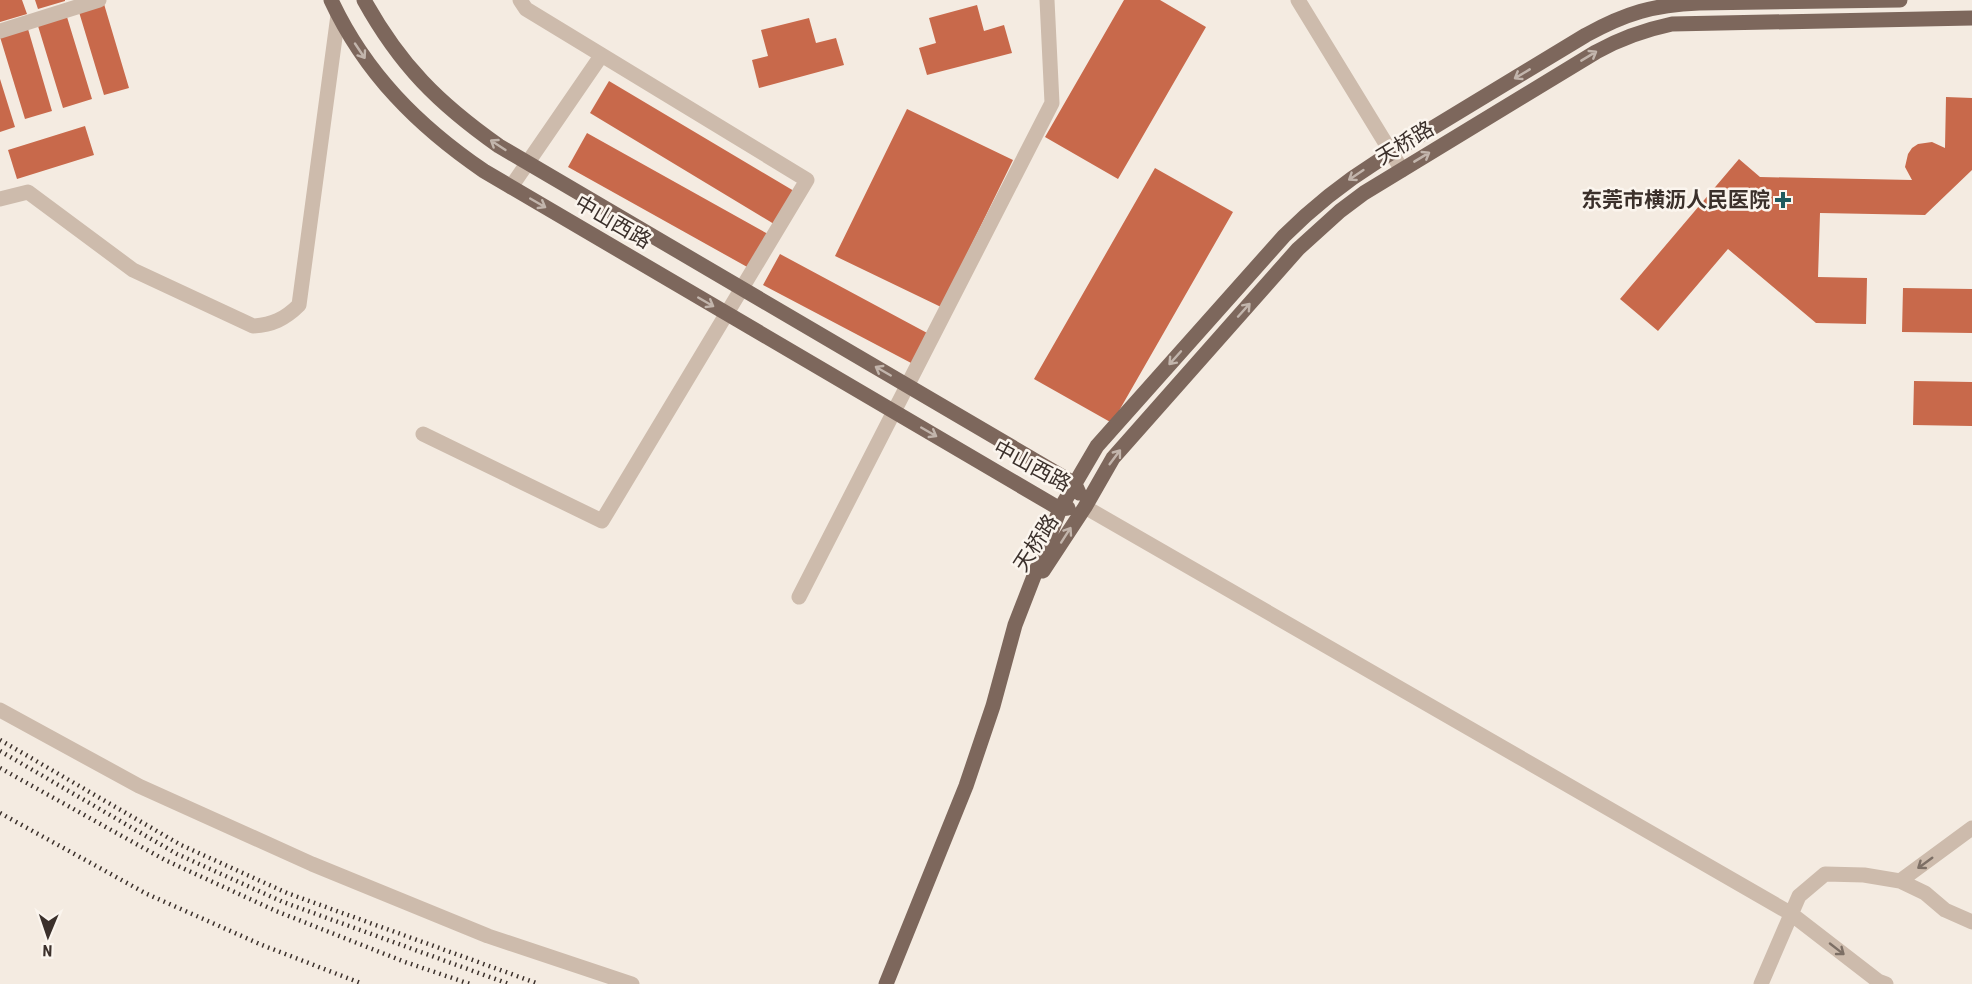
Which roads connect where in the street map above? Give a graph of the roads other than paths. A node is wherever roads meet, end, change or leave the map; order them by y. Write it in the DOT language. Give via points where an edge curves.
graph roads {
  1 [pos="99,0"];
  2 [pos="331,0"];
  3 [pos="364,0"];
  4 [pos="520,0"];
  5 [pos="1047,0"];
  6 [pos="1298,0"];
  7 [pos="1871,0"];
  8 [pos="1900,0"];
  9 [pos="338,15"];
  10 [pos="1972,18"];
  11 [pos="0,31"];
  12 [pos="601,56"];
  13 [pos="1391,153"];
  14 [pos="528,163"];
  15 [pos="1402,170"];
  16 [pos="511,187"];
  17 [pos="0,199"];
  18 [pos="742,288"];
  19 [pos="727,314"];
  20 [pos="907,385"];
  21 [pos="894,412"];
  22 [pos="423,434"];
  23 [pos="1075,484"];
  24 [pos="1085,507"];
  25 [pos="1060,509"];
  26 [pos="799,597"];
  27 [pos="1026,599"];
  28 [pos="0,710"];
  29 [pos="1972,828"];
  30 [pos="1900,881"];
  31 [pos="1790,913"];
  32 [pos="1972,922"];
  33 [pos="632,984"];
  34 [pos="886,984"];
  35 [pos="1761,984"];
  36 [pos="1886,984"];
  1 -- 11 [label="street"];
  2 -- 9 [label="main road, 中山西路"];
  14 -- 3 [label="main road, 中山西路, one-way" via="466,123 436,97 408,67"];
  4 -- 12 [label="street" via="526,9"];
  5 -- 20 [label="street" via="1052,103"];
  6 -- 13 [label="street"];
  7 -- 8 [label="main road, 天桥路"];
  7 -- 13 [label="main road, 天桥路, one-way" via="1698,3 1640,10 1611,21"];
  9 -- 16 [label="main road, 中山西路, one-way" via="360,52 415,118 448,146"];
  9 -- 17 [label="street" via="298,305 282,319 253,326 133,270 28,192"];
  15 -- 10 [label="main road, 天桥路, one-way" via="1596,52 1645,29 1699,23"];
  12 -- 14 [label="street"];
  12 -- 18 [label="street" via="807,180"];
  13 -- 15 [label="street"];
  13 -- 23 [label="main road, 天桥路, one-way" via="1328,195 1284,236 1097,447"];
  14 -- 16 [label="street"];
  14 -- 18 [label="main road, 中山西路"];
  24 -- 15 [label="main road, 天桥路, one-way" via="1113,458 1298,249 1340,211"];
  16 -- 19 [label="main road, 中山西路, one-way"];
  18 -- 19 [label="street"];
  20 -- 18 [label="main road, 中山西路, one-way"];
  19 -- 21 [label="main road, 中山西路"];
  19 -- 22 [label="street" via="602,521"];
  20 -- 21 [label="street"];
  20 -- 23 [label="main road, 中山西路"];
  21 -- 25 [label="main road, 中山西路, one-way"];
  21 -- 26 [label="street"];
  23 -- 24 [label="main road, 中山西路"];
  23 -- 25 [label="main road, 天桥路"];
  24 -- 25 [label="main road, 中山西路"];
  27 -- 24 [label="main road, 天桥路, one-way"];
  24 -- 31 [label="street"];
  25 -- 27 [label="main road, 天桥路"];
  27 -- 34 [label="main road, 天桥路" via="973,766"];
  28 -- 33 [label="street" via="139,786 312,864 488,936"];
  29 -- 30 [label="street, one-way"];
  30 -- 31 [label="street" via="1825,874 1799,896"];
  30 -- 32 [label="street"];
  31 -- 35 [label="street"];
  31 -- 36 [label="street, one-way"];
}
